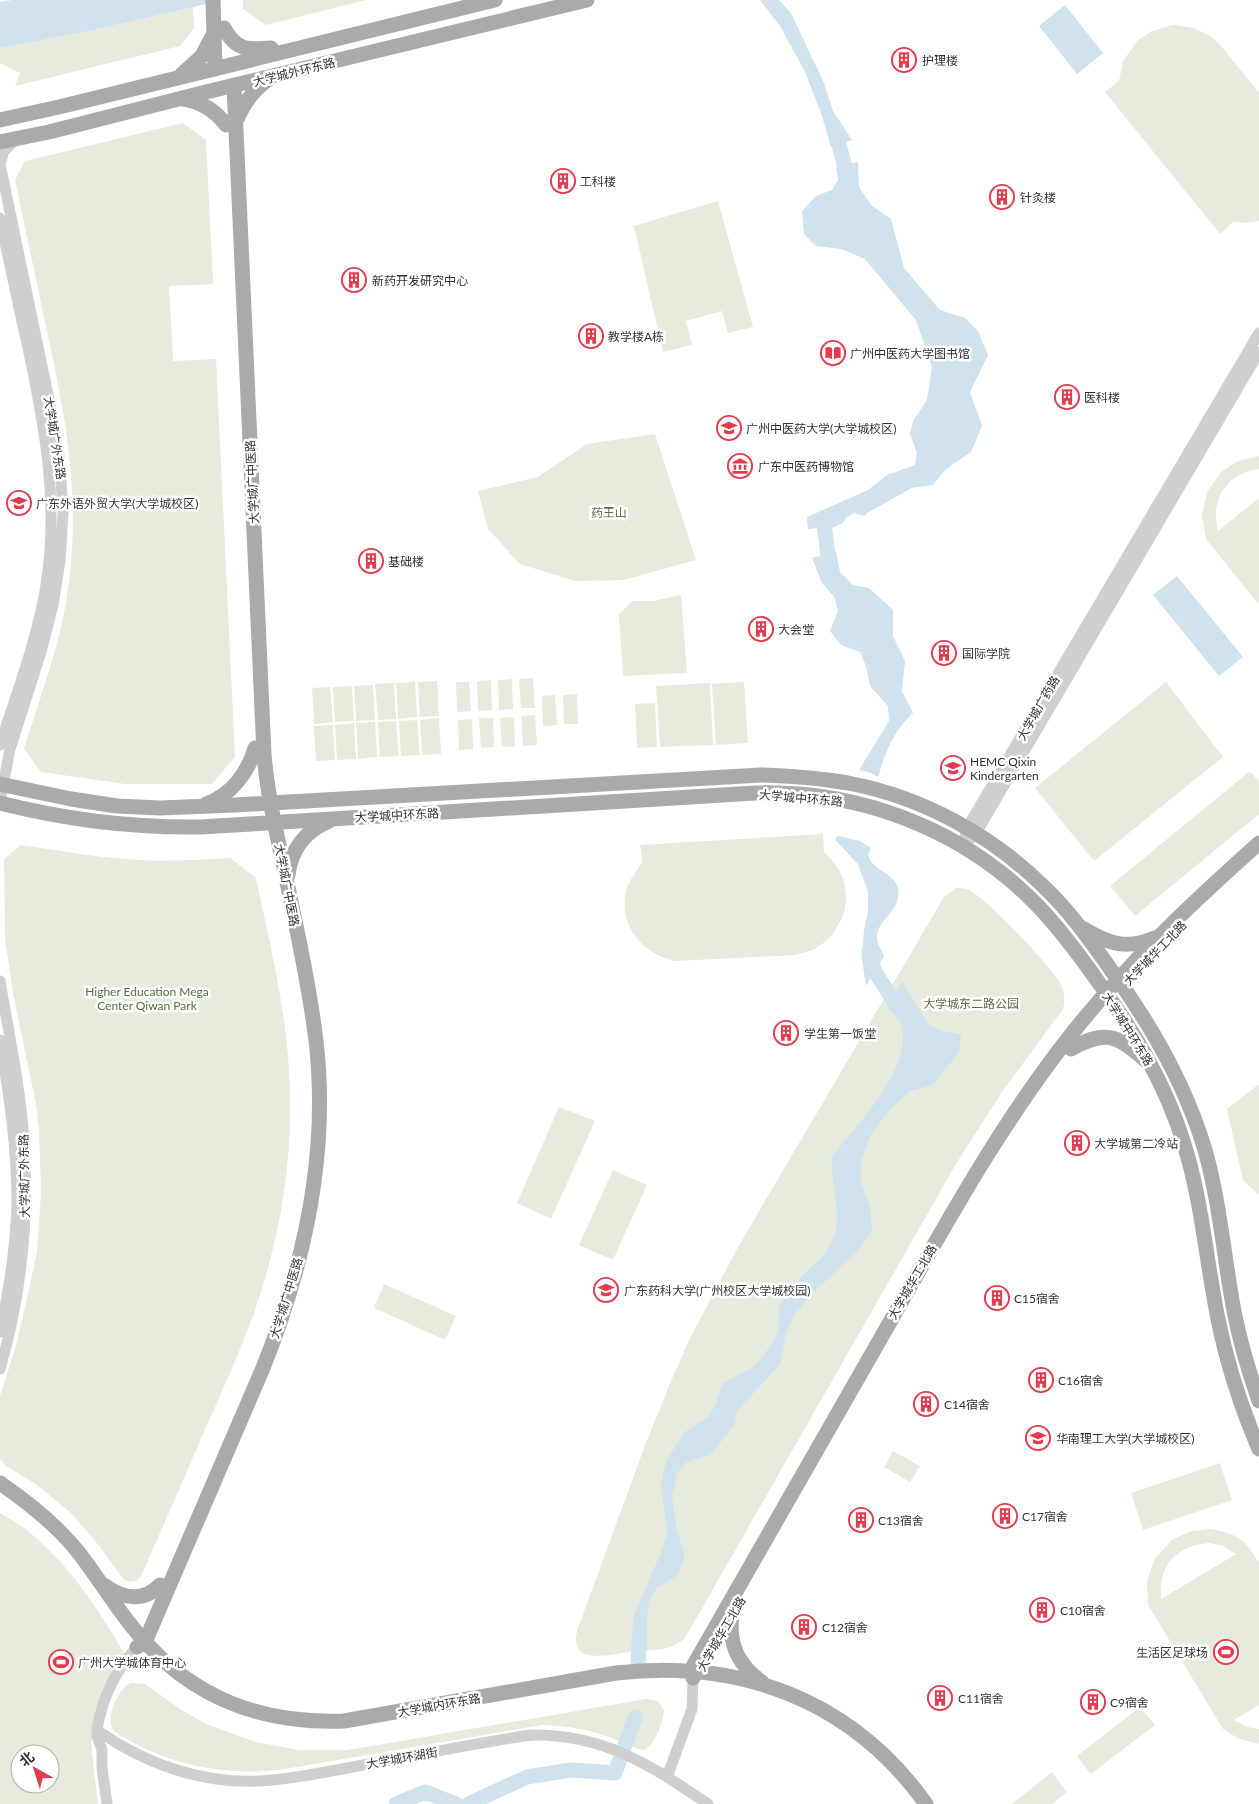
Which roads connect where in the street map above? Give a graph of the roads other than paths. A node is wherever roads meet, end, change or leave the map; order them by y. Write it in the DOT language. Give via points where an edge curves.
graph roads {
  1 [pos="213,0"];
  2 [pos="223,0"];
  3 [pos="495,0"];
  4 [pos="587,0"];
  5 [pos="219,24"];
  6 [pos="296,49"];
  7 [pos="220,68"];
  8 [pos="272,77"];
  9 [pos="175,79"];
  10 [pos="230,87"];
  11 [pos="181,98"];
  12 [pos="0,120"];
  13 [pos="231,124"];
  14 [pos="17,138"];
  15 [pos="0,142"];
  16 [pos="0,218"];
  17 [pos="1259,333"];
  18 [pos="1259,352"];
  19 [pos="0,745"];
  20 [pos="255,748"];
  21 [pos="2,785"];
  22 [pos="0,803"];
  23 [pos="267,803"];
  24 [pos="201,806"];
  25 [pos="336,818"];
  26 [pos="270,823"];
  27 [pos="972,831"];
  28 [pos="1259,843"];
  29 [pos="963,846"];
  30 [pos="1259,854"];
  31 [pos="287,884"];
  32 [pos="1077,924"];
  33 [pos="1158,937"];
  34 [pos="0,981"];
  35 [pos="1121,983"];
  36 [pos="1109,996"];
  37 [pos="0,1040"];
  38 [pos="1071,1049"];
  39 [pos="1153,1068"];
  40 [pos="0,1332"];
  41 [pos="0,1369"];
  42 [pos="1259,1401"];
  43 [pos="1259,1449"];
  44 [pos="0,1483"];
  45 [pos="0,1494"];
  46 [pos="99,1580"];
  47 [pos="160,1585"];
  48 [pos="732,1615"];
  49 [pos="140,1641"];
  50 [pos="695,1674"];
  51 [pos="770,1686"];
  52 [pos="97,1733"];
  53 [pos="667,1776"];
  54 [pos="108,1804"];
  55 [pos="708,1804"];
  56 [pos="914,1804"];
  57 [pos="926,1804"];
  1 -- 5 [label="main road"];
  2 -- 5 [label="main road"];
  3 -- 6 [label="main road, 大学城外环东路"];
  4 -- 8 [label="main road, 大学城外环东路"];
  5 -- 6 [label="main road" via="245,48"];
  5 -- 7 [label="main road"];
  5 -- 9 [label="main road" via="202,56"];
  6 -- 7 [label="main road, 大学城外环东路"];
  7 -- 9 [label="main road, 大学城外环东路"];
  8 -- 10 [label="main road, 大学城外环东路"];
  8 -- 13 [label="main road" via="247,100"];
  9 -- 12 [label="main road, 大学城外环东路"];
  10 -- 11 [label="main road, 大学城外环东路"];
  10 -- 13 [label="main road, 大学城广中医路"];
  11 -- 13 [label="main road" via="197,102"];
  11 -- 14 [label="main road, 大学城外环东路" via="85,124"];
  13 -- 20 [label="main road, 大学城广中医路"];
  13 -- 23 [label="main road, 大学城广中医路"];
  14 -- 15 [label="main road, 大学城外环东路"];
  14 -- 21 [label="street, 大学城广外东路" via="4,152 0,164 52,414 63,512 53,605"];
  16 -- 19 [label="street, 大学城广外东路" via="41,416 52,512 46,583 38,625"];
  17 -- 27 [label="street, 大学城广药路"];
  18 -- 27 [label="street, 大学城广药路"];
  20 -- 23 [label="main road, 大学城广中医路"];
  20 -- 24 [label="main road" via="238,783"];
  21 -- 22 [label="street, 大学城广外东路"];
  21 -- 24 [label="main road, 大学城中环东路" via="117,806"];
  22 -- 26 [label="main road, 大学城中环东路" via="67,818 133,826"];
  23 -- 24 [label="main road, 大学城中环东路"];
  23 -- 26 [label="main road, 大学城广中医路"];
  23 -- 27 [label="main road, 大学城中环东路" via="780,776 833,781 888,793"];
  25 -- 26 [label="main road, 大学城中环东路"];
  25 -- 29 [label="main road, 大学城中环东路" via="779,794 824,798 883,810 918,823"];
  25 -- 31 [label="main road" via="317,826 301,841 290,862"];
  26 -- 31 [label="main road, 大学城广中医路"];
  26 -- 47 [label="main road, 大学城广中医路" via="309,1057 310,1136 301,1205 284,1281 266,1338"];
  27 -- 29 [label="street, 大学城广药路"];
  27 -- 32 [label="main road, 大学城中环东路" via="1042,885"];
  28 -- 33 [label="main road, 大学城华工北路"];
  29 -- 36 [label="main road, 大学城中环东路" via="1030,898"];
  30 -- 35 [label="main road, 大学城华工北路"];
  31 -- 49 [label="main road, 大学城广中医路" via="317,1056 318,1137 306,1225 292,1284 270,1352"];
  32 -- 33 [label="main road" via="1118,944 1136,944"];
  32 -- 35 [label="main road, 大学城中环东路"];
  33 -- 35 [label="main road, 大学城华工北路"];
  34 -- 41 [label="street, 大学城广外东路" via="23,1126 26,1192 25,1242 18,1292"];
  35 -- 36 [label="main road, 大学城华工北路"];
  35 -- 42 [label="main road, 大学城中环东路" via="1164,1050 1201,1138 1218,1207 1237,1322"];
  36 -- 38 [label="main road, 大学城华工北路"];
  36 -- 39 [label="main road, 大学城中环东路"];
  36 -- 50 [label="main road, 大学城华工北路" via="1073,1032 1034,1083 979,1166"];
  37 -- 40 [label="street, 大学城广外东路" via="16,1155 17,1205 8,1295"];
  38 -- 39 [label="main road" via="1091,1039 1111,1037 1127,1045"];
  38 -- 48 [label="main road, 大学城华工北路" via="981,1178"];
  39 -- 43 [label="main road, 大学城中环东路" via="1188,1156 1223,1343 1236,1390"];
  44 -- 46 [label="main road, 大学城内环东路" via="31,1505 60,1532"];
  45 -- 49 [label="main road, 大学城内环东路" via="32,1519 62,1549"];
  46 -- 47 [label="main road" via="112,1590 132,1597 146,1595"];
  46 -- 49 [label="main road, 大学城内环东路"];
  47 -- 49 [label="main road, 大学城广中医路"];
  48 -- 50 [label="main road, 大学城华工北路"];
  48 -- 51 [label="main road" via="730,1633 739,1659"];
  49 -- 50 [label="main road, 大学城内环东路" via="176,1684 215,1707 262,1724 301,1731 344,1731 618,1682"];
  49 -- 52 [label="street, 大学城广中医路" via="119,1669 108,1691"];
  50 -- 51 [label="main road, 大学城内环东路" via="734,1676"];
  50 -- 53 [label="street" via="692,1709"];
  50 -- 56 [label="main road, 大学城内环东路" via="754,1691 819,1719 874,1759"];
  51 -- 57 [label="main road, 大学城内环东路" via="812,1704 855,1731 897,1768"];
  52 -- 53 [label="street, 大学城环湖街" via="176,1770 214,1779 272,1780 531,1735 565,1736 615,1749"];
  52 -- 54 [label="street"];
  53 -- 55 [label="street, 大学城环湖街"];
}
